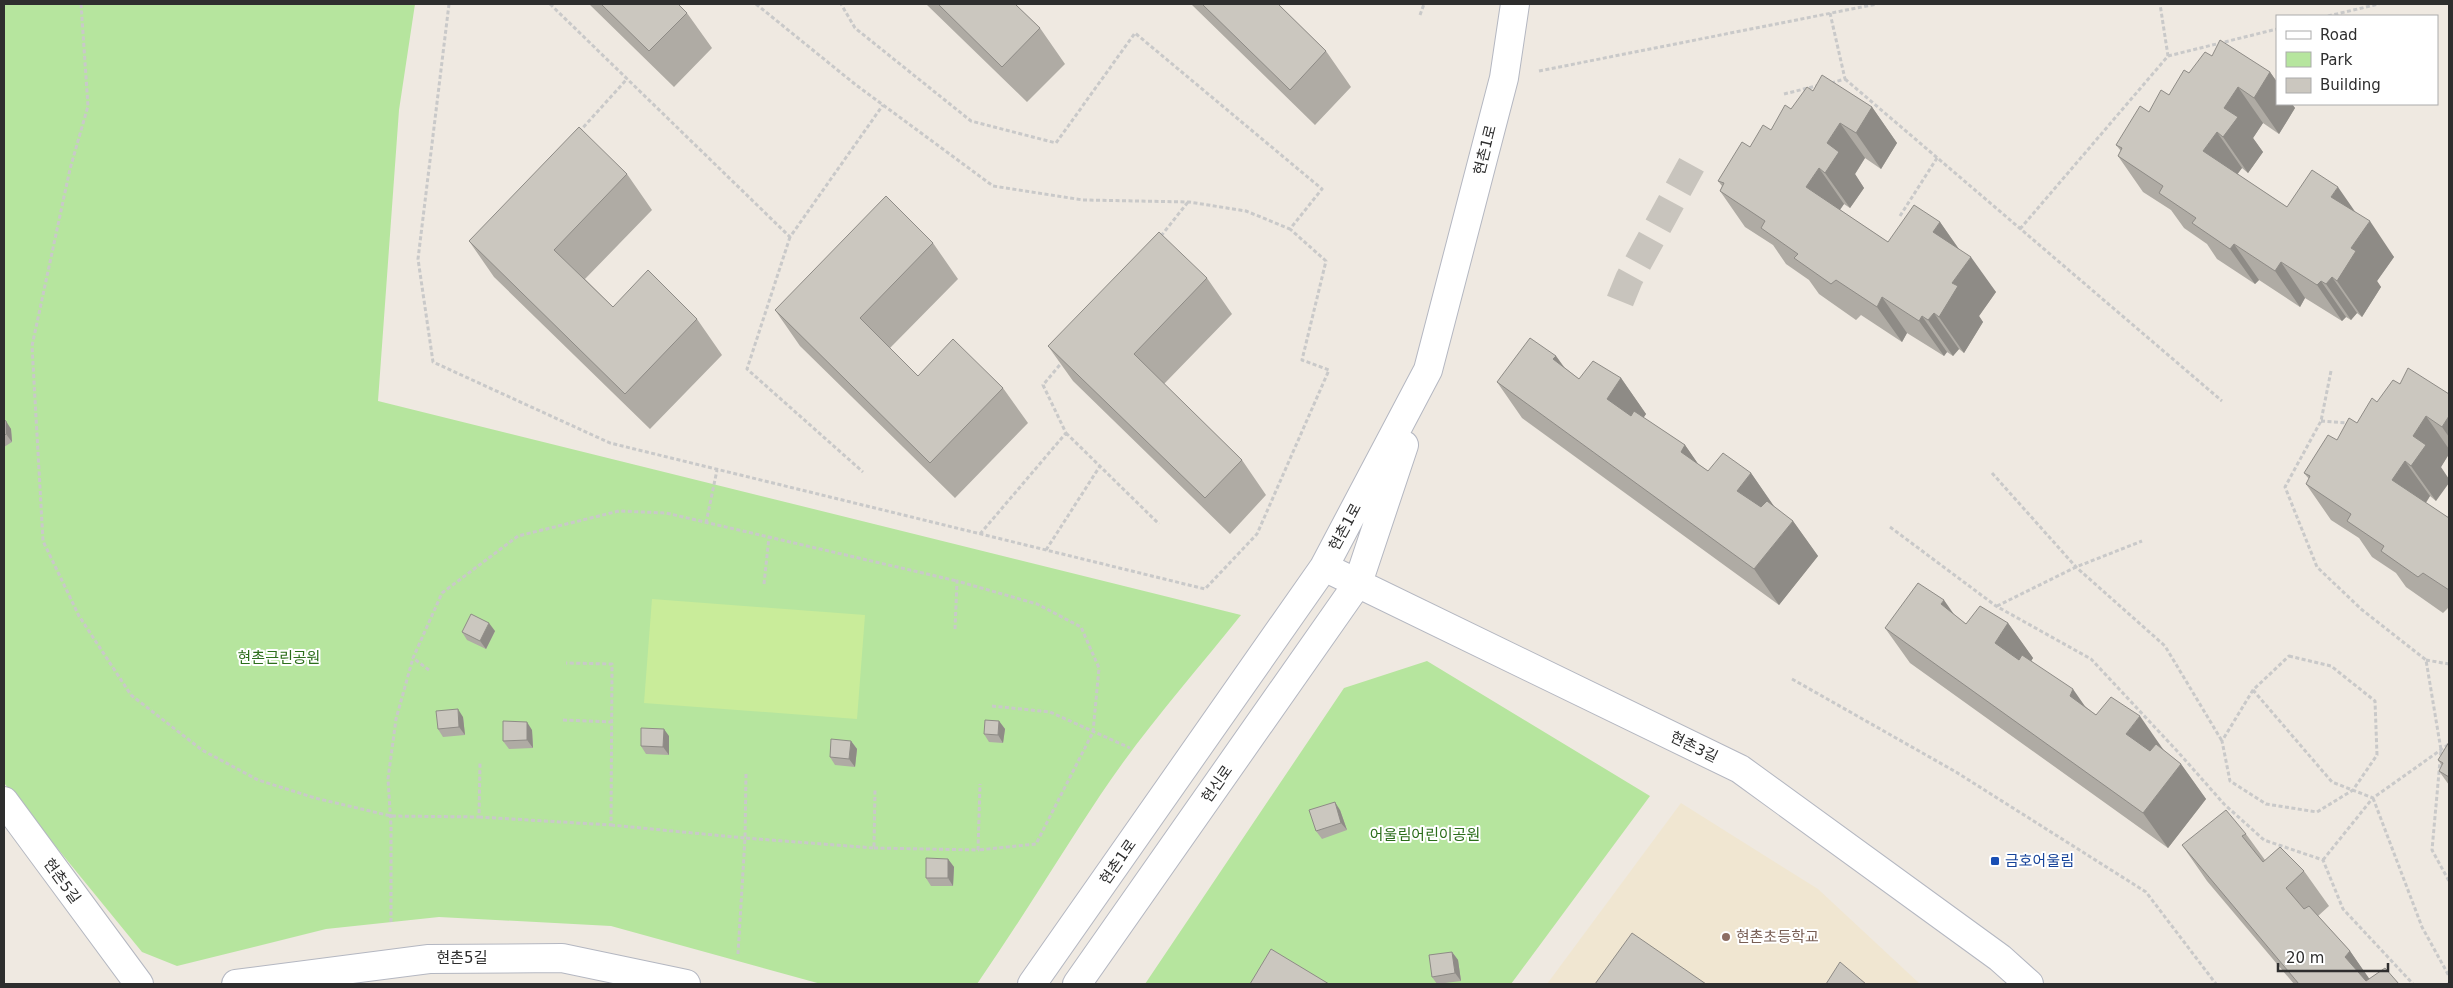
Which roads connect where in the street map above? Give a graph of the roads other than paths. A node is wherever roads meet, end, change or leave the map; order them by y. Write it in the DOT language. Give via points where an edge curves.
graph roads {
  1 [pos="1515,4"];
  2 [pos="1428,370"];
  3 [pos="1324,567"];
  4 [pos="1358,583"];
  5 [pos="4,801"];
  6 [pos="139,984"];
  7 [pos="236,984"];
  8 [pos="686,984"];
  9 [pos="1032,984"];
  10 [pos="1077,984"];
  11 [pos="2029,984"];
  1 -- 2 [label="street, 현촌1로" via="1504,78"];
  2 -- 3 [label="street, 현촌1로"];
  2 -- 4 [label="street, 현신로"];
  3 -- 4 [label="street, 현촌3길"];
  3 -- 9 [label="street, 현촌1로"];
  4 -- 10 [label="street, 현신로"];
  4 -- 11 [label="street, 현촌3길" via="1740,769 2000,958"];
  5 -- 6 [label="street, 현촌5길"];
  7 -- 8 [label="street, 현촌5길" via="429,959 562,958"];
}
